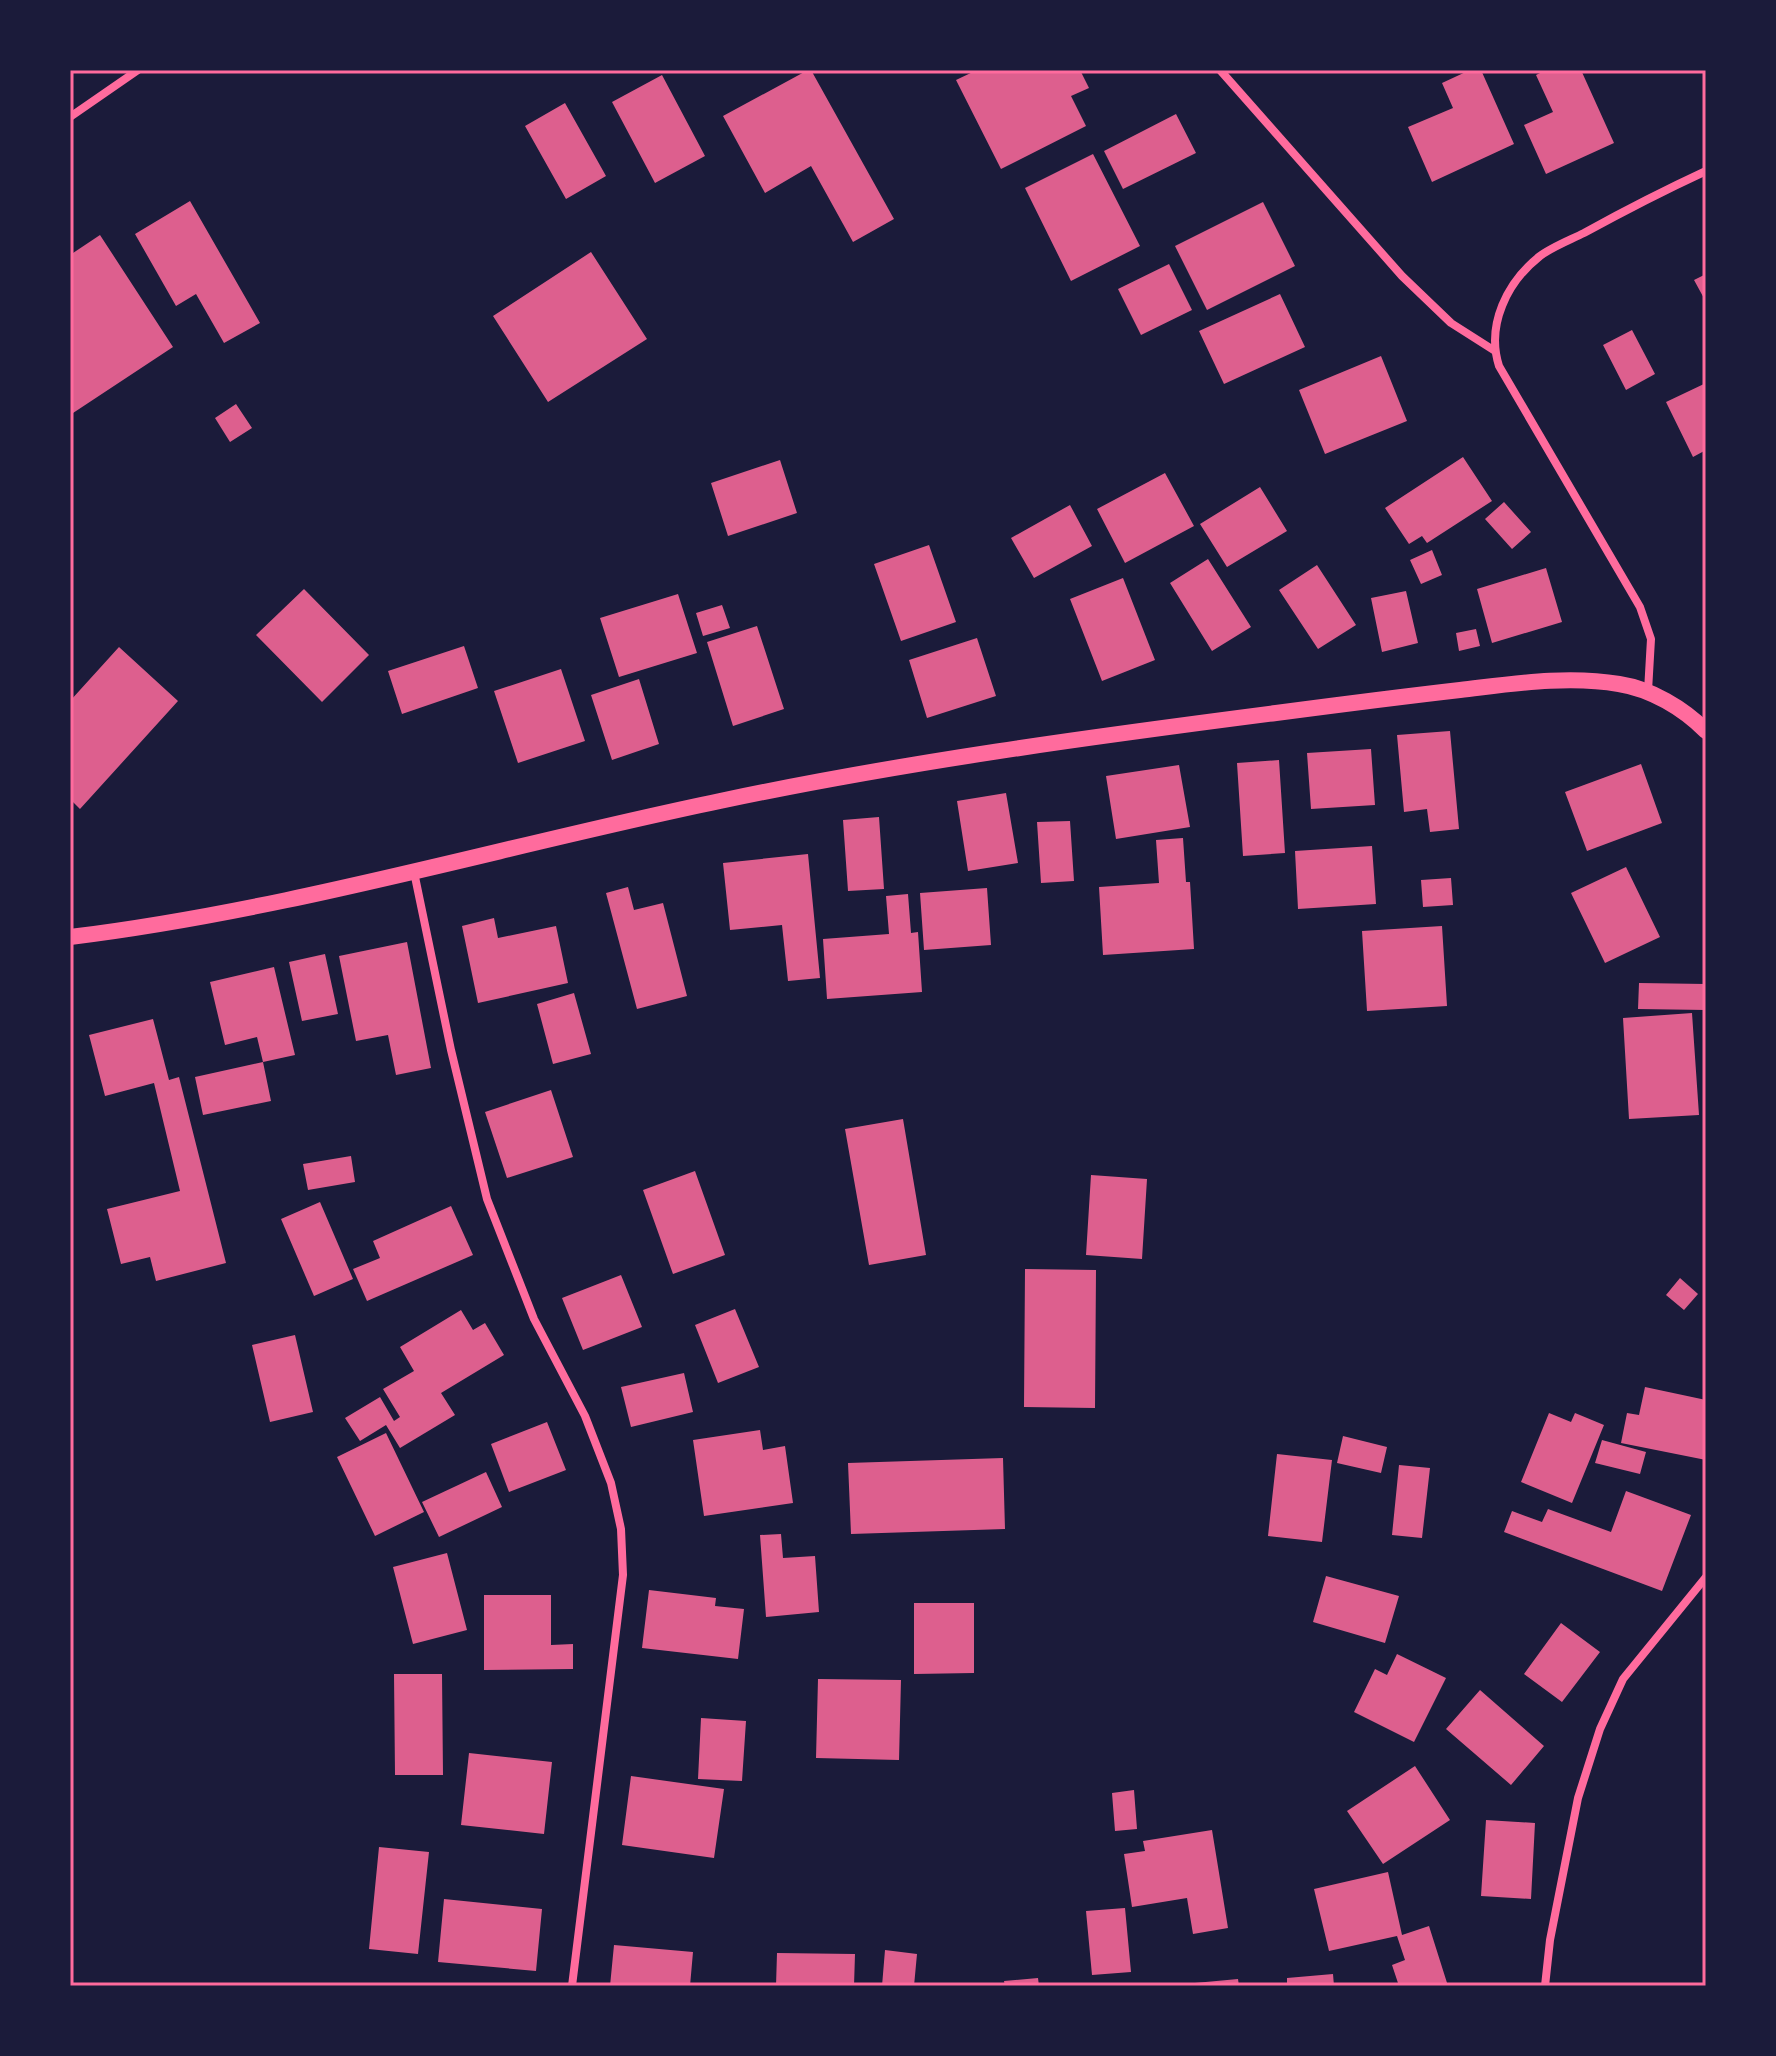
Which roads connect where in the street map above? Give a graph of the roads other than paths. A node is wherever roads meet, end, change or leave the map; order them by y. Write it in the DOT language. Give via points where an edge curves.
graph roads {
  1 [pos="138,70"];
  2 [pos="1220,70"];
  3 [pos="70,117"];
  4 [pos="1706,171"];
  5 [pos="1495,351"];
  6 [pos="1648,691"];
  7 [pos="1706,731"];
  8 [pos="414,872"];
  9 [pos="70,937"];
  10 [pos="1706,1577"];
  11 [pos="572,1986"];
  12 [pos="1545,1986"];
  1 -- 3 [label="street"];
  2 -- 5 [label="street" via="1402,276 1451,323"];
  4 -- 5 [label="street" via="1540,256 1501,305"];
  5 -- 6 [label="street" via="1640,607 1651,639"];
  6 -- 7 [label="main road"];
  6 -- 8 [label="main road" via="1587,680 1529,683 1052,742 717,801"];
  8 -- 9 [label="main road" via="148,928"];
  8 -- 11 [label="street" via="487,1199 534,1319 585,1416 611,1483 621,1529 623,1575"];
  10 -- 12 [label="street" via="1623,1679 1600,1729 1578,1798"];
}
